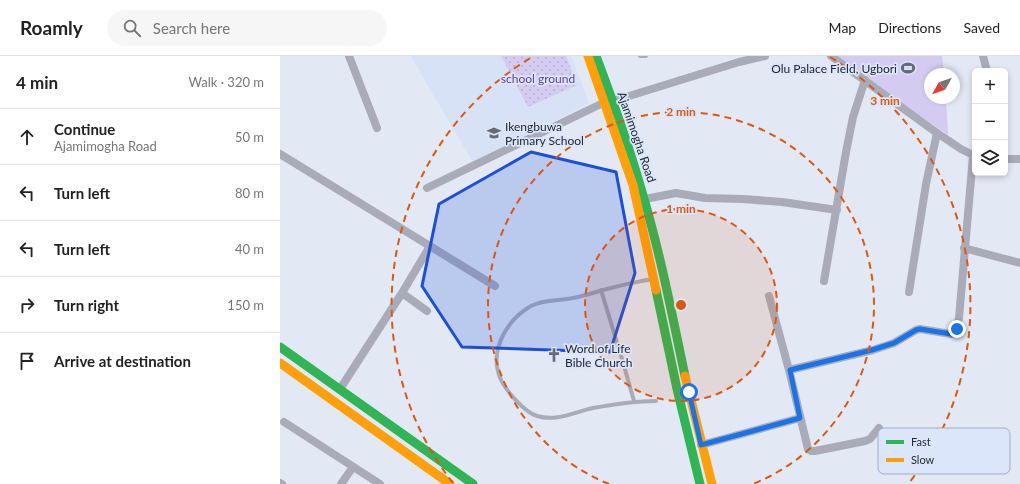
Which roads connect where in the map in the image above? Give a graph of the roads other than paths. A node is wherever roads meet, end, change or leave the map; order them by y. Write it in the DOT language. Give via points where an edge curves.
graph roads {
  1 [pos="349,56"];
  2 [pos="588,56"];
  3 [pos="596,56"];
  4 [pos="640,56"];
  5 [pos="646,56"];
  6 [pos="765,56"];
  7 [pos="831,56"];
  8 [pos="983,56"];
  9 [pos="986,68"];
  10 [pos="865,80"];
  11 [pos="608,102"];
  12 [pos="377,128"];
  13 [pos="937,133"];
  14 [pos="280,154"];
  15 [pos="972,155"];
  16 [pos="1008,159"];
  17 [pos="1020,159"];
  18 [pos="972,174"];
  19 [pos="427,188"];
  20 [pos="645,199"];
  21 [pos="837,210"];
  22 [pos="430,246"];
  23 [pos="964,248"];
  24 [pos="1020,263"];
  25 [pos="653,279"];
  26 [pos="824,280"];
  27 [pos="495,286"];
  28 [pos="601,290"];
  29 [pos="909,292"];
  30 [pos="402,293"];
  31 [pos="769,296"];
  32 [pos="427,311"];
  33 [pos="280,347"];
  34 [pos="280,363"];
  35 [pos="790,370"];
  36 [pos="340,389"];
  37 [pos="634,401"];
  38 [pos="656,401"];
  39 [pos="800,418"];
  40 [pos="284,422"];
  41 [pos="878,429"];
  42 [pos="701,445"];
  43 [pos="353,467"];
  44 [pos="342,484"];
  45 [pos="380,484"];
  46 [pos="450,484"];
  47 [pos="473,484"];
  48 [pos="700,484"];
  49 [pos="712,484"];
  1 -- 12 [label="street"];
  2 -- 11 [label="main road, Ajamimogha Road"];
  3 -- 11 [label="main road, Ajamimogha Road"];
  4 -- 5 [label="lane"];
  6 -- 11 [label="street"];
  7 -- 10 [label="street"];
  8 -- 9 [label="street"];
  10 -- 13 [label="street"];
  10 -- 21 [label="street" via="853,118"];
  11 -- 19 [label="street"];
  11 -- 20 [label="main road, Ajamimogha Road" via="636,169"];
  11 -- 25 [label="main road, Ajamimogha Road" via="633,185"];
  13 -- 15 [label="street"];
  13 -- 29 [label="street"];
  14 -- 22 [label="street"];
  16 -- 17 [label="street"];
  18 -- 23 [label="street"];
  20 -- 21 [label="street" via="676,193 705,198 782,202"];
  20 -- 42 [label="main road, Ajamimogha Road"];
  21 -- 26 [label="street"];
  22 -- 27 [label="street"];
  22 -- 30 [label="street"];
  23 -- 24 [label="street"];
  23 -- 35 [label="street" via="959,318 954,334 916,330 894,343 872,350"];
  25 -- 28 [label="lane"];
  25 -- 48 [label="main road, Ajamimogha Road" via="676,389"];
  28 -- 37 [label="lane"];
  28 -- 37 [label="lane" via="572,298 541,302 517,317 506,329 499,346 496,361 498,375 507,390 536,416 552,418"];
  30 -- 32 [label="street"];
  30 -- 36 [label="street"];
  31 -- 35 [label="street"];
  33 -- 36 [label="main road"];
  34 -- 46 [label="main road"];
  35 -- 39 [label="street"];
  36 -- 47 [label="main road"];
  37 -- 38 [label="lane"];
  39 -- 41 [label="street" via="808,449 811,451 865,441"];
  39 -- 42 [label="street"];
  40 -- 43 [label="street"];
  42 -- 49 [label="main road, Ajamimogha Road"];
  43 -- 44 [label="street"];
  43 -- 45 [label="street"];
}
